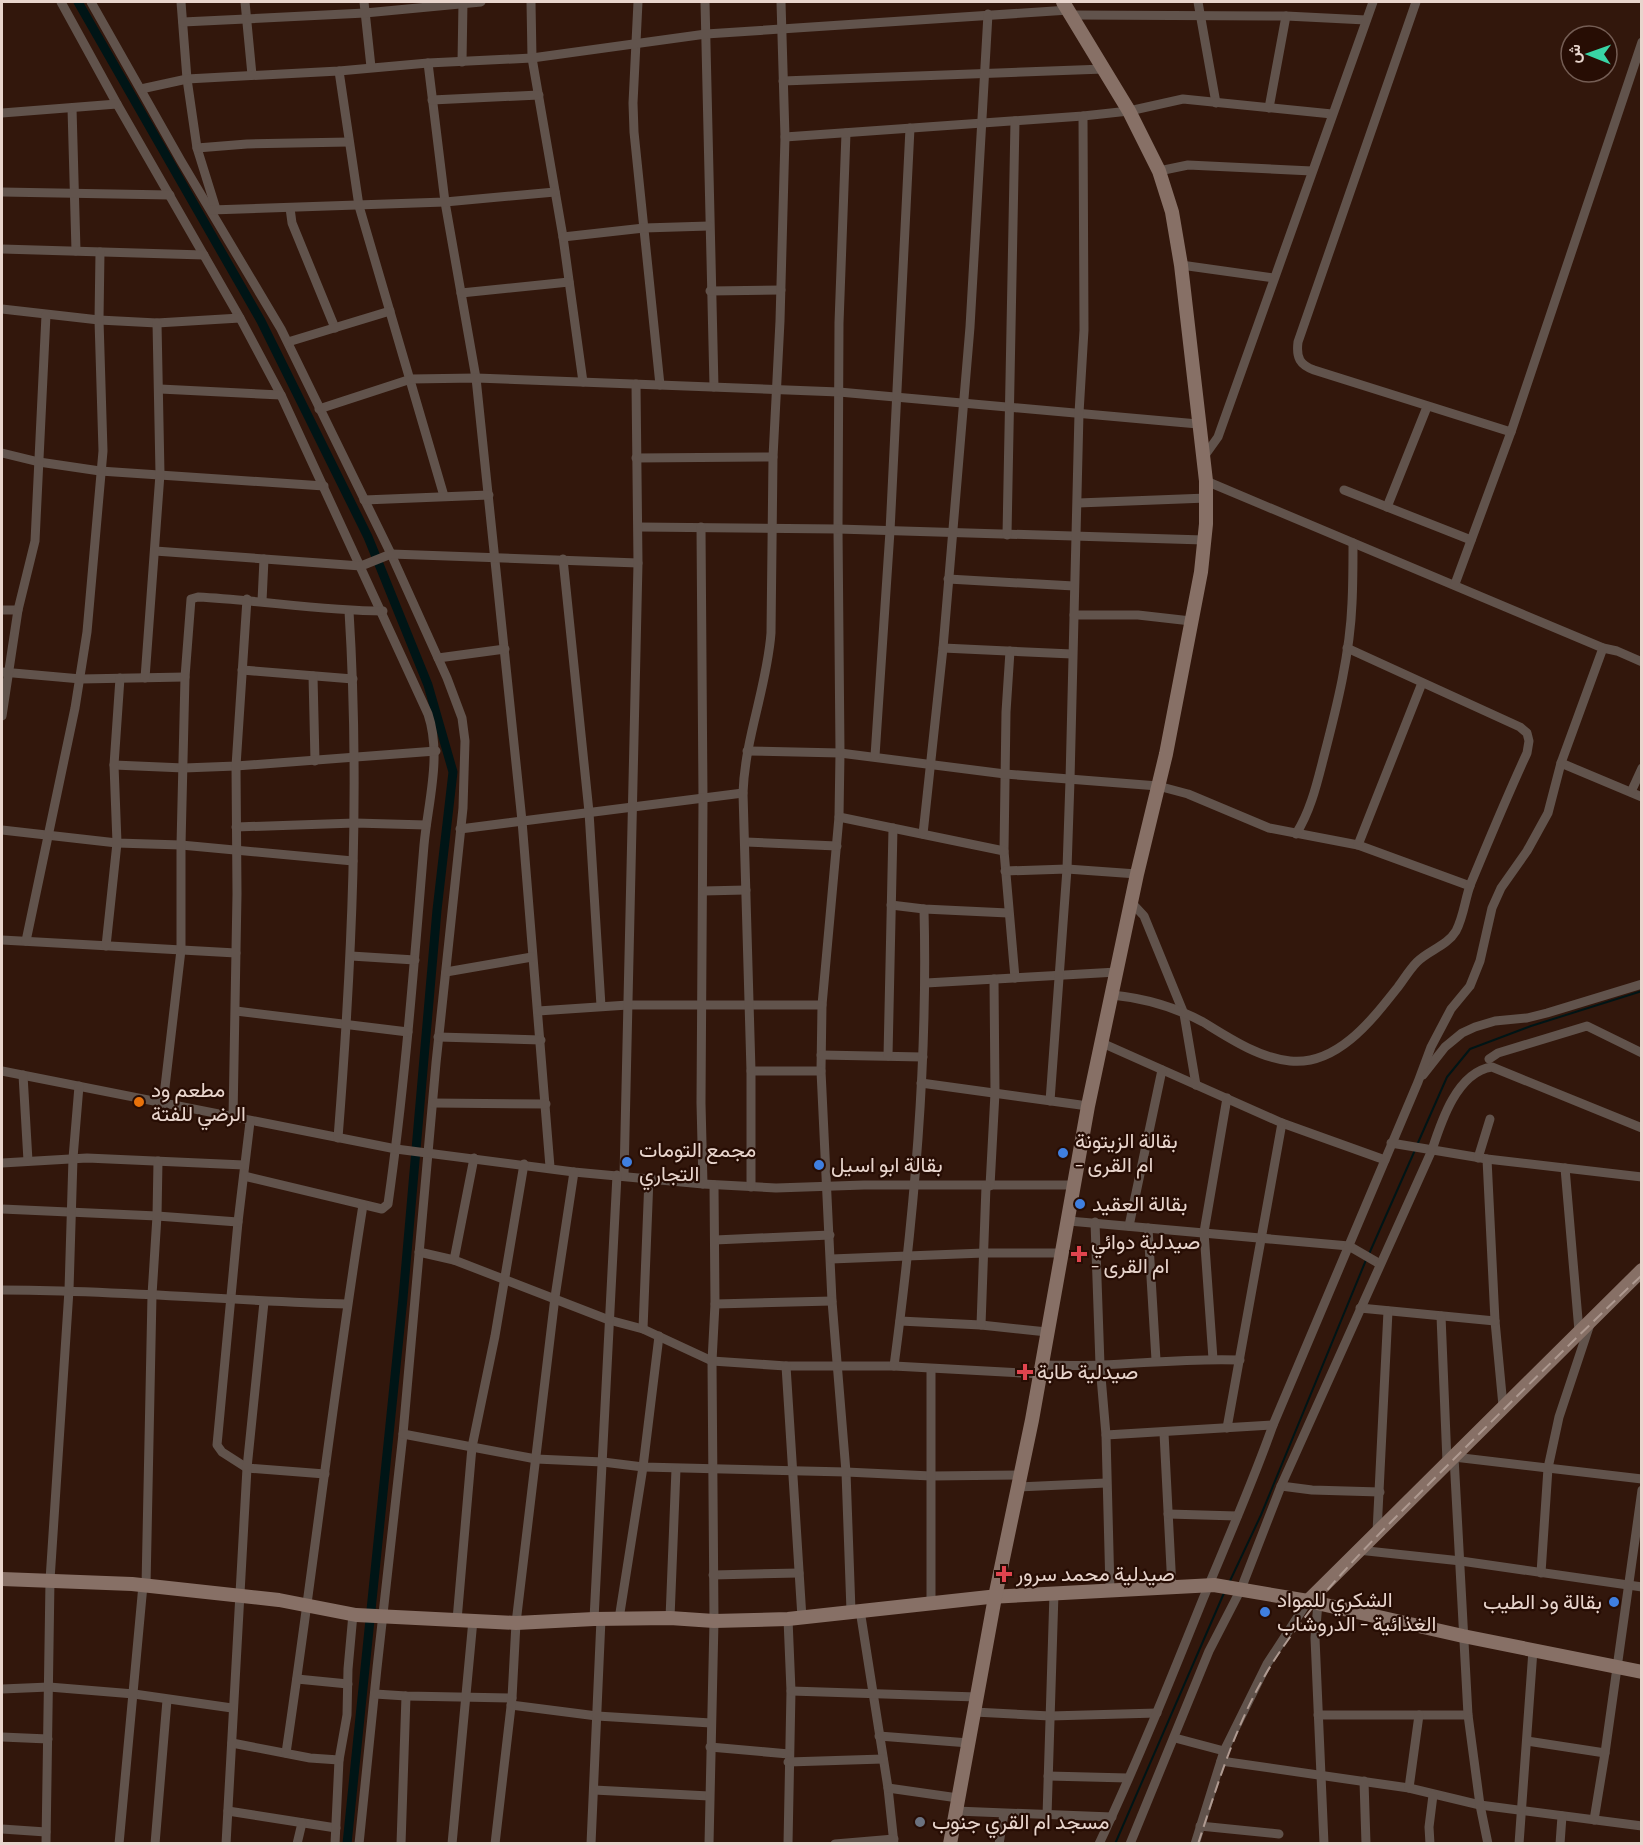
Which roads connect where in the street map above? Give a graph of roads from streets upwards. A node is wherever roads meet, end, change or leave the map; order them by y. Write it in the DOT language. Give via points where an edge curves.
graph roads {
  1 [pos="61,2"];
  2 [pos="91,2"];
  3 [pos="181,2"];
  4 [pos="245,2"];
  5 [pos="364,2"];
  6 [pos="463,2"];
  7 [pos="481,2"];
  8 [pos="531,2"];
  9 [pos="638,2"];
  10 [pos="705,2"];
  11 [pos="781,2"];
  12 [pos="1198,2"];
  13 [pos="1373,2"];
  14 [pos="1416,2"];
  15 [pos="1068,9"];
  16 [pos="365,13"];
  17 [pos="988,14"];
  18 [pos="1200,14"];
  19 [pos="1286,16"];
  20 [pos="247,18"];
  21 [pos="1366,20"];
  22 [pos="183,22"];
  23 [pos="782,29"];
  24 [pos="706,34"];
  25 [pos="1641,42"];
  26 [pos="636,44"];
  27 [pos="532,58"];
  28 [pos="462,62"];
  29 [pos="428,63"];
  30 [pos="371,67"];
  31 [pos="1104,69"];
  32 [pos="339,71"];
  33 [pos="985,74"];
  34 [pos="252,75"];
  35 [pos="187,80"];
  36 [pos="783,81"];
  37 [pos="141,89"];
  38 [pos="539,95"];
  39 [pos="432,100"];
  40 [pos="1216,103"];
  41 [pos="117,104"];
  42 [pos="72,108"];
  43 [pos="1269,108"];
  44 [pos="1129,111"];
  45 [pos="2,113"];
  46 [pos="1332,114"];
  47 [pos="1083,116"];
  48 [pos="1016,121"];
  49 [pos="982,123"];
  50 [pos="910,128"];
  51 [pos="846,133"];
  52 [pos="784,137"];
  53 [pos="349,142"];
  54 [pos="197,148"];
  55 [pos="1159,171"];
  56 [pos="1312,171"];
  57 [pos="2,192"];
  58 [pos="555,192"];
  59 [pos="74,193"];
  60 [pos="170,195"];
  61 [pos="445,202"];
  62 [pos="359,206"];
  63 [pos="290,208"];
  64 [pos="214,210"];
  65 [pos="709,226"];
  66 [pos="644,228"];
  67 [pos="563,237"];
  68 [pos="2,249"];
  69 [pos="76,251"];
  70 [pos="100,252"];
  71 [pos="204,255"];
  72 [pos="1181,265"];
  73 [pos="1274,278"];
  74 [pos="570,282"];
  75 [pos="710,291"];
  76 [pos="781,291"];
  77 [pos="460,293"];
  78 [pos="2,309"];
  79 [pos="390,311"];
  80 [pos="46,315"];
  81 [pos="240,318"];
  82 [pos="99,320"];
  83 [pos="157,323"];
  84 [pos="335,328"];
  85 [pos="288,342"];
  86 [pos="476,378"];
  87 [pos="411,379"];
  88 [pos="583,382"];
  89 [pos="636,384"];
  90 [pos="660,384"];
  91 [pos="714,387"];
  92 [pos="160,389"];
  93 [pos="777,390"];
  94 [pos="838,393"];
  95 [pos="281,395"];
  96 [pos="897,399"];
  97 [pos="963,402"];
  98 [pos="1008,407"];
  99 [pos="1427,407"];
  100 [pos="319,409"];
  101 [pos="1079,413"];
  102 [pos="1198,423"];
  103 [pos="1511,432"];
  104 [pos="2,453"];
  105 [pos="773,456"];
  106 [pos="636,458"];
  107 [pos="1203,458"];
  108 [pos="39,462"];
  109 [pos="100,471"];
  110 [pos="160,474"];
  111 [pos="1206,481"];
  112 [pos="324,486"];
  113 [pos="1344,490"];
  114 [pos="489,495"];
  115 [pos="444,496"];
  116 [pos="1207,498"];
  117 [pos="364,500"];
  118 [pos="1078,503"];
  119 [pos="1387,507"];
  120 [pos="639,527"];
  121 [pos="701,527"];
  122 [pos="773,528"];
  123 [pos="838,529"];
  124 [pos="890,531"];
  125 [pos="953,534"];
  126 [pos="1007,535"];
  127 [pos="1076,537"];
  128 [pos="1204,540"];
  129 [pos="1471,540"];
  130 [pos="1353,543"];
  131 [pos="155,551"];
  132 [pos="391,554"];
  133 [pos="495,558"];
  134 [pos="264,559"];
  135 [pos="563,559"];
  136 [pos="638,563"];
  137 [pos="361,566"];
  138 [pos="948,579"];
  139 [pos="1455,584"];
  140 [pos="1074,586"];
  141 [pos="247,599"];
  142 [pos="262,601"];
  143 [pos="2,610"];
  144 [pos="18,610"];
  145 [pos="349,611"];
  146 [pos="382,611"];
  147 [pos="1074,615"];
  148 [pos="1191,621"];
  149 [pos="943,648"];
  150 [pos="1347,648"];
  151 [pos="1603,648"];
  152 [pos="505,649"];
  153 [pos="1010,651"];
  154 [pos="1072,654"];
  155 [pos="438,658"];
  156 [pos="1641,662"];
  157 [pos="242,670"];
  158 [pos="4,672"];
  159 [pos="313,676"];
  160 [pos="185,677"];
  161 [pos="120,678"];
  162 [pos="145,678"];
  163 [pos="81,679"];
  164 [pos="353,679"];
  165 [pos="1422,683"];
  166 [pos="2,717"];
  167 [pos="435,750"];
  168 [pos="747,751"];
  169 [pos="840,753"];
  170 [pos="875,756"];
  171 [pos="356,758"];
  172 [pos="315,761"];
  173 [pos="1561,763"];
  174 [pos="931,764"];
  175 [pos="114,765"];
  176 [pos="236,766"];
  177 [pos="184,768"];
  178 [pos="1641,768"];
  179 [pos="1005,774"];
  180 [pos="1070,780"];
  181 [pos="1158,786"];
  182 [pos="1631,792"];
  183 [pos="743,793"];
  184 [pos="1641,797"];
  185 [pos="704,799"];
  186 [pos="632,807"];
  187 [pos="589,812"];
  188 [pos="839,816"];
  189 [pos="522,821"];
  190 [pos="355,823"];
  191 [pos="426,825"];
  192 [pos="237,827"];
  193 [pos="893,828"];
  194 [pos="460,829"];
  195 [pos="2,830"];
  196 [pos="923,834"];
  197 [pos="1296,834"];
  198 [pos="47,836"];
  199 [pos="746,842"];
  200 [pos="117,843"];
  201 [pos="181,845"];
  202 [pos="1358,845"];
  203 [pos="837,846"];
  204 [pos="237,850"];
  205 [pos="1004,851"];
  206 [pos="353,861"];
  207 [pos="1067,869"];
  208 [pos="1005,871"];
  209 [pos="1137,874"];
  210 [pos="1470,886"];
  211 [pos="746,890"];
  212 [pos="703,891"];
  213 [pos="1131,902"];
  214 [pos="891,905"];
  215 [pos="924,909"];
  216 [pos="1008,913"];
  217 [pos="2,940"];
  218 [pos="26,941"];
  219 [pos="106,946"];
  220 [pos="181,950"];
  221 [pos="236,953"];
  222 [pos="351,956"];
  223 [pos="532,957"];
  224 [pos="415,960"];
  225 [pos="446,972"];
  226 [pos="1117,972"];
  227 [pos="1060,975"];
  228 [pos="1015,978"];
  229 [pos="994,979"];
  230 [pos="926,983"];
  231 [pos="1641,984"];
  232 [pos="1112,995"];
  233 [pos="702,1004"];
  234 [pos="627,1005"];
  235 [pos="749,1005"];
  236 [pos="822,1005"];
  237 [pos="601,1006"];
  238 [pos="236,1011"];
  239 [pos="538,1011"];
  240 [pos="1184,1014"];
  241 [pos="347,1025"];
  242 [pos="408,1032"];
  243 [pos="438,1037"];
  244 [pos="541,1041"];
  245 [pos="1102,1043"];
  246 [pos="1641,1053"];
  247 [pos="821,1055"];
  248 [pos="888,1056"];
  249 [pos="923,1057"];
  250 [pos="1489,1059"];
  251 [pos="1162,1070"];
  252 [pos="2,1071"];
  253 [pos="751,1071"];
  254 [pos="821,1071"];
  255 [pos="23,1075"];
  256 [pos="1418,1082"];
  257 [pos="921,1083"];
  258 [pos="1196,1085"];
  259 [pos="79,1086"];
  260 [pos="995,1093"];
  261 [pos="1227,1098"];
  262 [pos="1050,1101"];
  263 [pos="433,1103"];
  264 [pos="163,1104"];
  265 [pos="546,1104"];
  266 [pos="1088,1106"];
  267 [pos="233,1118"];
  268 [pos="1490,1119"];
  269 [pos="250,1122"];
  270 [pos="1282,1123"];
  271 [pos="1641,1128"];
  272 [pos="338,1138"];
  273 [pos="1391,1143"];
  274 [pos="397,1150"];
  275 [pos="1429,1150"];
  276 [pos="427,1153"];
  277 [pos="73,1158"];
  278 [pos="474,1158"];
  279 [pos="1482,1158"];
  280 [pos="1385,1160"];
  281 [pos="28,1161"];
  282 [pos="158,1161"];
  283 [pos="2,1162"];
  284 [pos="524,1164"];
  285 [pos="244,1165"];
  286 [pos="550,1167"];
  287 [pos="1565,1168"];
  288 [pos="574,1172"];
  289 [pos="620,1175"];
  290 [pos="244,1176"];
  291 [pos="1641,1177"];
  292 [pos="650,1178"];
  293 [pos="703,1184"];
  294 [pos="714,1185"];
  295 [pos="1076,1185"];
  296 [pos="825,1186"];
  297 [pos="912,1186"];
  298 [pos="988,1186"];
  299 [pos="751,1187"];
  300 [pos="363,1205"];
  301 [pos="2,1209"];
  302 [pos="71,1213"];
  303 [pos="157,1216"];
  304 [pos="238,1221"];
  305 [pos="1069,1221"];
  306 [pos="1095,1222"];
  307 [pos="1129,1226"];
  308 [pos="1148,1228"];
  309 [pos="1204,1232"];
  310 [pos="830,1234"];
  311 [pos="1261,1237"];
  312 [pos="715,1240"];
  313 [pos="1351,1247"];
  314 [pos="418,1252"];
  315 [pos="1062,1253"];
  316 [pos="984,1254"];
  317 [pos="907,1256"];
  318 [pos="831,1259"];
  319 [pos="454,1260"];
  320 [pos="1377,1262"];
  321 [pos="1641,1270"];
  322 [pos="504,1280"];
  323 [pos="2,1290"];
  324 [pos="69,1290"];
  325 [pos="152,1294"];
  326 [pos="555,1298"];
  327 [pos="231,1299"];
  328 [pos="832,1301"];
  329 [pos="264,1302"];
  330 [pos="347,1304"];
  331 [pos="715,1305"];
  332 [pos="1360,1308"];
  333 [pos="1388,1311"];
  334 [pos="1441,1317"];
  335 [pos="1592,1319"];
  336 [pos="609,1320"];
  337 [pos="900,1321"];
  338 [pos="1495,1321"];
  339 [pos="981,1325"];
  340 [pos="643,1329"];
  341 [pos="1579,1330"];
  342 [pos="1047,1332"];
  343 [pos="659,1336"];
  344 [pos="1213,1359"];
  345 [pos="1156,1360"];
  346 [pos="1240,1360"];
  347 [pos="712,1361"];
  348 [pos="1100,1365"];
  349 [pos="786,1366"];
  350 [pos="837,1366"];
  351 [pos="894,1366"];
  352 [pos="931,1369"];
  353 [pos="1041,1370"];
  354 [pos="1503,1406"];
  355 [pos="1274,1425"];
  356 [pos="1227,1428"];
  357 [pos="1164,1433"];
  358 [pos="404,1434"];
  359 [pos="1106,1436"];
  360 [pos="472,1447"];
  361 [pos="536,1459"];
  362 [pos="1451,1460"];
  363 [pos="603,1462"];
  364 [pos="643,1467"];
  365 [pos="247,1468"];
  366 [pos="1548,1468"];
  367 [pos="676,1469"];
  368 [pos="714,1470"];
  369 [pos="793,1471"];
  370 [pos="846,1472"];
  371 [pos="325,1474"];
  372 [pos="931,1476"];
  373 [pos="1641,1479"];
  374 [pos="1019,1481"];
  375 [pos="1106,1483"];
  376 [pos="1281,1486"];
  377 [pos="1641,1490"];
  378 [pos="1380,1492"];
  379 [pos="1168,1514"];
  380 [pos="1237,1516"];
  381 [pos="1377,1532"];
  382 [pos="1358,1550"];
  383 [pos="1461,1561"];
  384 [pos="799,1573"];
  385 [pos="1541,1573"];
  386 [pos="713,1575"];
  387 [pos="2,1579"];
  388 [pos="50,1580"];
  389 [pos="145,1585"];
  390 [pos="1211,1585"];
  391 [pos="1627,1586"];
  392 [pos="1641,1587"];
  393 [pos="1172,1588"];
  394 [pos="1238,1588"];
  395 [pos="1110,1590"];
  396 [pos="1054,1593"];
  397 [pos="239,1595"];
  398 [pos="995,1597"];
  399 [pos="1313,1602"];
  400 [pos="931,1603"];
  401 [pos="308,1605"];
  402 [pos="855,1611"];
  403 [pos="354,1614"];
  404 [pos="382,1617"];
  405 [pos="670,1618"];
  406 [pos="795,1618"];
  407 [pos="597,1619"];
  408 [pos="619,1619"];
  409 [pos="458,1620"];
  410 [pos="473,1620"];
  411 [pos="714,1621"];
  412 [pos="516,1623"];
  413 [pos="1462,1636"];
  414 [pos="1533,1650"];
  415 [pos="1617,1667"];
  416 [pos="1641,1672"];
  417 [pos="297,1679"];
  418 [pos="348,1684"];
  419 [pos="50,1687"];
  420 [pos="2,1689"];
  421 [pos="791,1691"];
  422 [pos="134,1694"];
  423 [pos="375,1694"];
  424 [pos="872,1695"];
  425 [pos="406,1696"];
  426 [pos="977,1697"];
  427 [pos="467,1698"];
  428 [pos="167,1700"];
  429 [pos="512,1701"];
  430 [pos="232,1708"];
  431 [pos="974,1712"];
  432 [pos="1157,1713"];
  433 [pos="1318,1715"];
  434 [pos="1419,1715"];
  435 [pos="1468,1715"];
  436 [pos="597,1716"];
  437 [pos="1050,1716"];
  438 [pos="711,1723"];
  439 [pos="879,1736"];
  440 [pos="2,1737"];
  441 [pos="1175,1738"];
  442 [pos="48,1739"];
  443 [pos="1527,1741"];
  444 [pos="232,1743"];
  445 [pos="969,1743"];
  446 [pos="710,1747"];
  447 [pos="286,1753"];
  448 [pos="1605,1753"];
  449 [pos="1223,1756"];
  450 [pos="788,1758"];
  451 [pos="883,1759"];
  452 [pos="339,1760"];
  453 [pos="1320,1774"];
  454 [pos="1048,1776"];
  455 [pos="1128,1778"];
  456 [pos="1364,1781"];
  457 [pos="888,1788"];
  458 [pos="1409,1788"];
  459 [pos="594,1790"];
  460 [pos="1433,1795"];
  461 [pos="709,1796"];
  462 [pos="957,1805"];
  463 [pos="1480,1805"];
  464 [pos="1520,1810"];
  465 [pos="228,1811"];
  466 [pos="1004,1814"];
  467 [pos="1562,1815"];
  468 [pos="1047,1816"];
  469 [pos="1112,1817"];
  470 [pos="1594,1820"];
  471 [pos="302,1823"];
  472 [pos="1200,1826"];
  473 [pos="1641,1826"];
  474 [pos="336,1828"];
  475 [pos="2,1829"];
  476 [pos="46,1832"];
  477 [pos="1279,1834"];
  478 [pos="894,1841"];
  479 [pos="46,1844"];
  480 [pos="119,1844"];
  481 [pos="154,1844"];
  482 [pos="226,1844"];
  483 [pos="297,1844"];
  484 [pos="335,1844"];
  485 [pos="359,1844"];
  486 [pos="401,1844"];
  487 [pos="452,1844"];
  488 [pos="495,1844"];
  489 [pos="591,1844"];
  490 [pos="710,1844"];
  491 [pos="788,1844"];
  492 [pos="835,1844"];
  493 [pos="950,1844"];
  494 [pos="999,1844"];
  495 [pos="1099,1844"];
  496 [pos="1130,1844"];
  497 [pos="1195,1844"];
  498 [pos="1323,1844"];
  499 [pos="1366,1844"];
  500 [pos="1430,1844"];
  501 [pos="1488,1844"];
  502 [pos="1519,1844"];
  503 [pos="1560,1844"];
  1 -- 41 [label="street"];
  2 -- 37 [label="street"];
  3 -- 22 [label="street"];
  4 -- 20 [label="street"];
  5 -- 16 [label="street"];
  6 -- 7 [label="street"];
  6 -- 16 [label="street"];
  6 -- 28 [label="street"];
  8 -- 27 [label="street"];
  9 -- 26 [label="street"];
  10 -- 24 [label="street"];
  11 -- 23 [label="street"];
  12 -- 18 [label="street"];
  13 -- 21 [label="street"];
  14 -- 99 [label="street" via="1297,349 1301,365 1306,368"];
  15 -- 17 [label="street"];
  15 -- 18 [label="street"];
  15 -- 31 [label="street"];
  16 -- 20 [label="street"];
  16 -- 30 [label="street"];
  17 -- 23 [label="street"];
  17 -- 33 [label="street"];
  18 -- 19 [label="street"];
  18 -- 40 [label="street"];
  19 -- 21 [label="street"];
  19 -- 43 [label="street"];
  20 -- 22 [label="street"];
  20 -- 34 [label="street"];
  21 -- 46 [label="street"];
  22 -- 35 [label="street"];
  23 -- 24 [label="street"];
  23 -- 36 [label="street"];
  24 -- 26 [label="street"];
  24 -- 65 [label="street"];
  25 -- 103 [label="street"];
  26 -- 27 [label="street"];
  26 -- 66 [label="street" via="634,132"];
  27 -- 28 [label="street"];
  27 -- 38 [label="street"];
  28 -- 29 [label="street"];
  29 -- 30 [label="street"];
  29 -- 39 [label="street"];
  30 -- 32 [label="street"];
  31 -- 33 [label="street"];
  31 -- 44 [label="street"];
  32 -- 34 [label="street"];
  32 -- 53 [label="street"];
  33 -- 36 [label="street"];
  33 -- 49 [label="street"];
  34 -- 35 [label="street"];
  35 -- 37 [label="street"];
  35 -- 54 [label="street"];
  36 -- 52 [label="street"];
  37 -- 64 [label="street"];
  38 -- 39 [label="street"];
  38 -- 58 [label="street"];
  39 -- 61 [label="street"];
  40 -- 43 [label="street"];
  40 -- 44 [label="street" via="1183,99"];
  41 -- 42 [label="street"];
  41 -- 60 [label="street"];
  42 -- 45 [label="street"];
  42 -- 59 [label="street"];
  43 -- 46 [label="street"];
  44 -- 47 [label="street"];
  44 -- 55 [label="street"];
  46 -- 56 [label="street"];
  47 -- 48 [label="street"];
  47 -- 101 [label="street" via="1084,330"];
  48 -- 49 [label="street"];
  48 -- 98 [label="street"];
  49 -- 50 [label="street"];
  49 -- 97 [label="street"];
  50 -- 51 [label="street"];
  50 -- 96 [label="street"];
  51 -- 52 [label="street"];
  51 -- 94 [label="street"];
  52 -- 76 [label="street"];
  53 -- 54 [label="street"];
  53 -- 62 [label="street"];
  54 -- 64 [label="street"];
  55 -- 56 [label="street" via="1188,165"];
  55 -- 72 [label="street" via="1172,212"];
  56 -- 73 [label="street"];
  57 -- 59 [label="street"];
  58 -- 61 [label="street"];
  58 -- 67 [label="street"];
  59 -- 60 [label="street"];
  59 -- 69 [label="street"];
  60 -- 71 [label="street"];
  61 -- 62 [label="street"];
  61 -- 77 [label="street"];
  62 -- 63 [label="street"];
  62 -- 79 [label="street"];
  63 -- 64 [label="street"];
  63 -- 84 [label="street" via="292,223"];
  64 -- 85 [label="street"];
  65 -- 66 [label="street"];
  65 -- 75 [label="street"];
  66 -- 67 [label="street"];
  66 -- 90 [label="street"];
  67 -- 74 [label="street"];
  68 -- 69 [label="street"];
  69 -- 70 [label="street"];
  70 -- 71 [label="street"];
  70 -- 82 [label="street"];
  71 -- 81 [label="street"];
  72 -- 73 [label="street"];
  72 -- 102 [label="street"];
  73 -- 107 [label="street" via="1218,437"];
  74 -- 77 [label="street"];
  74 -- 88 [label="street"];
  75 -- 76 [label="street"];
  75 -- 91 [label="street"];
  76 -- 93 [label="street"];
  77 -- 86 [label="street"];
  78 -- 80 [label="street"];
  79 -- 84 [label="street"];
  79 -- 87 [label="street"];
  80 -- 82 [label="street"];
  80 -- 108 [label="street"];
  81 -- 83 [label="street"];
  81 -- 95 [label="street"];
  82 -- 83 [label="street"];
  82 -- 109 [label="street" via="104,438"];
  83 -- 92 [label="street"];
  84 -- 85 [label="street"];
  85 -- 100 [label="street"];
  86 -- 87 [label="street"];
  86 -- 88 [label="street"];
  86 -- 114 [label="street"];
  87 -- 100 [label="street"];
  87 -- 115 [label="street"];
  88 -- 89 [label="street"];
  89 -- 90 [label="street"];
  89 -- 106 [label="street"];
  90 -- 91 [label="street"];
  91 -- 93 [label="street"];
  92 -- 95 [label="street"];
  92 -- 110 [label="street"];
  93 -- 94 [label="street"];
  93 -- 105 [label="street"];
  94 -- 96 [label="street"];
  94 -- 123 [label="street"];
  95 -- 112 [label="street"];
  96 -- 97 [label="street"];
  96 -- 124 [label="street"];
  97 -- 98 [label="street"];
  97 -- 125 [label="street"];
  98 -- 101 [label="street"];
  98 -- 126 [label="street"];
  99 -- 103 [label="street"];
  99 -- 119 [label="street"];
  100 -- 117 [label="street"];
  101 -- 102 [label="street"];
  101 -- 118 [label="street"];
  102 -- 107 [label="street"];
  103 -- 129 [label="street"];
  104 -- 108 [label="street"];
  105 -- 106 [label="street"];
  105 -- 122 [label="street"];
  106 -- 120 [label="street"];
  107 -- 111 [label="street"];
  108 -- 109 [label="street"];
  108 -- 144 [label="street" via="34,548"];
  109 -- 110 [label="street"];
  109 -- 163 [label="street"];
  110 -- 112 [label="street"];
  110 -- 131 [label="street"];
  111 -- 116 [label="street"];
  111 -- 130 [label="street"];
  112 -- 137 [label="street"];
  113 -- 119 [label="street"];
  114 -- 115 [label="street"];
  114 -- 133 [label="street"];
  115 -- 117 [label="street"];
  116 -- 118 [label="street"];
  116 -- 128 [label="street"];
  117 -- 132 [label="street"];
  118 -- 127 [label="street"];
  119 -- 129 [label="street"];
  120 -- 121 [label="street"];
  120 -- 136 [label="street"];
  121 -- 122 [label="street"];
  121 -- 185 [label="street"];
  122 -- 123 [label="street"];
  122 -- 168 [label="street" via="769,648"];
  123 -- 124 [label="street"];
  123 -- 169 [label="street"];
  124 -- 125 [label="street"];
  124 -- 170 [label="street"];
  125 -- 126 [label="street"];
  125 -- 138 [label="street"];
  126 -- 127 [label="street"];
  127 -- 128 [label="street"];
  127 -- 140 [label="street"];
  128 -- 148 [label="street"];
  129 -- 139 [label="street"];
  130 -- 139 [label="street"];
  130 -- 150 [label="street"];
  131 -- 134 [label="street"];
  131 -- 162 [label="street"];
  132 -- 133 [label="street"];
  132 -- 137 [label="street"];
  132 -- 155 [label="street"];
  133 -- 135 [label="street"];
  133 -- 152 [label="street"];
  134 -- 137 [label="street"];
  134 -- 142 [label="street"];
  135 -- 136 [label="street"];
  135 -- 187 [label="street"];
  136 -- 186 [label="street"];
  137 -- 146 [label="street"];
  138 -- 140 [label="street"];
  138 -- 149 [label="street"];
  139 -- 151 [label="street"];
  140 -- 147 [label="street"];
  141 -- 142 [label="street"];
  141 -- 157 [label="street"];
  141 -- 160 [label="street" via="191,599"];
  142 -- 145 [label="street"];
  143 -- 144 [label="street"];
  144 -- 158 [label="street"];
  145 -- 146 [label="street"];
  145 -- 164 [label="street"];
  146 -- 167 [label="street" via="428,714"];
  147 -- 148 [label="street" via="1138,615"];
  147 -- 154 [label="street"];
  148 -- 181 [label="street"];
  149 -- 153 [label="street"];
  149 -- 174 [label="street"];
  150 -- 165 [label="street"];
  150 -- 197 [label="street" via="1315,791"];
  151 -- 156 [label="street"];
  151 -- 173 [label="street"];
  152 -- 155 [label="street"];
  152 -- 189 [label="street"];
  153 -- 154 [label="street"];
  153 -- 179 [label="street"];
  154 -- 180 [label="street"];
  155 -- 194 [label="street" via="462,718 465,741"];
  157 -- 159 [label="street"];
  157 -- 176 [label="street"];
  158 -- 163 [label="street"];
  158 -- 166 [label="street"];
  159 -- 164 [label="street"];
  159 -- 172 [label="street"];
  160 -- 162 [label="street"];
  160 -- 177 [label="street"];
  161 -- 162 [label="street"];
  161 -- 163 [label="street"];
  161 -- 175 [label="street"];
  163 -- 198 [label="street"];
  164 -- 171 [label="street"];
  165 -- 202 [label="street"];
  165 -- 210 [label="street" via="1527,732 1527,753"];
  167 -- 171 [label="street"];
  167 -- 191 [label="street"];
  168 -- 169 [label="street"];
  168 -- 183 [label="street"];
  169 -- 170 [label="street"];
  169 -- 188 [label="street"];
  170 -- 174 [label="street"];
  171 -- 172 [label="street"];
  171 -- 190 [label="street"];
  172 -- 176 [label="street"];
  173 -- 182 [label="street"];
  173 -- 256 [label="street" via="1548,813 1492,908 1470,986 1451,1009"];
  174 -- 179 [label="street"];
  174 -- 196 [label="street"];
  175 -- 177 [label="street"];
  175 -- 200 [label="street"];
  176 -- 177 [label="street"];
  176 -- 192 [label="street"];
  177 -- 201 [label="street"];
  178 -- 182 [label="street"];
  179 -- 180 [label="street"];
  179 -- 205 [label="street"];
  180 -- 181 [label="street"];
  180 -- 207 [label="street"];
  181 -- 197 [label="street" via="1188,794 1269,828"];
  181 -- 209 [label="street"];
  182 -- 184 [label="street"];
  183 -- 185 [label="street"];
  183 -- 199 [label="street"];
  185 -- 186 [label="street"];
  185 -- 212 [label="street"];
  186 -- 187 [label="street"];
  186 -- 234 [label="street"];
  187 -- 189 [label="street"];
  187 -- 237 [label="street"];
  188 -- 193 [label="street"];
  188 -- 203 [label="street"];
  189 -- 194 [label="street"];
  189 -- 223 [label="street"];
  190 -- 191 [label="street"];
  190 -- 192 [label="street"];
  190 -- 206 [label="street"];
  191 -- 224 [label="street"];
  192 -- 204 [label="street"];
  193 -- 196 [label="street"];
  193 -- 214 [label="street"];
  194 -- 225 [label="street"];
  195 -- 198 [label="street"];
  196 -- 205 [label="street"];
  197 -- 202 [label="street"];
  198 -- 200 [label="street"];
  198 -- 218 [label="street"];
  199 -- 203 [label="street"];
  199 -- 211 [label="street"];
  200 -- 201 [label="street"];
  200 -- 219 [label="street"];
  201 -- 204 [label="street"];
  201 -- 220 [label="street"];
  202 -- 210 [label="street"];
  203 -- 236 [label="street"];
  204 -- 206 [label="street"];
  204 -- 221 [label="street"];
  205 -- 208 [label="street"];
  206 -- 222 [label="street"];
  207 -- 208 [label="street"];
  207 -- 209 [label="street"];
  207 -- 227 [label="street"];
  208 -- 216 [label="street"];
  209 -- 213 [label="street"];
  210 -- 240 [label="street" via="1460,921 1449,939 1417,962 1364,1027 1323,1057 1290,1061 1261,1054"];
  211 -- 212 [label="street"];
  211 -- 235 [label="street"];
  212 -- 233 [label="street"];
  213 -- 226 [label="street"];
  213 -- 240 [label="street" via="1144,916"];
  214 -- 215 [label="street"];
  214 -- 248 [label="street"];
  215 -- 216 [label="street"];
  215 -- 230 [label="street"];
  216 -- 228 [label="street"];
  217 -- 218 [label="street"];
  218 -- 219 [label="street"];
  219 -- 220 [label="street"];
  220 -- 221 [label="street"];
  220 -- 264 [label="street"];
  221 -- 238 [label="street"];
  222 -- 224 [label="street"];
  222 -- 241 [label="street"];
  223 -- 225 [label="street"];
  223 -- 239 [label="street"];
  224 -- 242 [label="street"];
  225 -- 243 [label="street"];
  226 -- 227 [label="street"];
  226 -- 232 [label="street"];
  227 -- 228 [label="street"];
  227 -- 262 [label="street"];
  228 -- 229 [label="street"];
  229 -- 230 [label="street"];
  229 -- 260 [label="street"];
  230 -- 249 [label="street"];
  231 -- 256 [label="street" via="1547,1013 1495,1021 1462,1032"];
  232 -- 240 [label="street" via="1148,1000"];
  232 -- 245 [label="street"];
  233 -- 234 [label="street"];
  233 -- 235 [label="street"];
  233 -- 293 [label="street"];
  234 -- 237 [label="street"];
  234 -- 289 [label="street"];
  235 -- 236 [label="street"];
  235 -- 253 [label="street"];
  236 -- 247 [label="street"];
  237 -- 239 [label="street"];
  238 -- 241 [label="street"];
  238 -- 267 [label="street"];
  239 -- 244 [label="street"];
  240 -- 258 [label="street"];
  241 -- 242 [label="street"];
  241 -- 272 [label="street"];
  242 -- 274 [label="street"];
  243 -- 244 [label="street"];
  243 -- 263 [label="street"];
  244 -- 265 [label="street"];
  245 -- 251 [label="street"];
  245 -- 266 [label="street"];
  246 -- 250 [label="street" via="1587,1026"];
  247 -- 248 [label="street"];
  247 -- 254 [label="street"];
  248 -- 249 [label="street"];
  249 -- 257 [label="street"];
  251 -- 258 [label="street"];
  251 -- 307 [label="street"];
  252 -- 255 [label="street"];
  253 -- 254 [label="street"];
  253 -- 299 [label="street"];
  254 -- 296 [label="street"];
  255 -- 259 [label="street"];
  255 -- 281 [label="street"];
  256 -- 273 [label="street"];
  257 -- 260 [label="street"];
  257 -- 297 [label="street"];
  258 -- 261 [label="street"];
  259 -- 264 [label="street"];
  259 -- 277 [label="street"];
  260 -- 262 [label="street"];
  260 -- 298 [label="street"];
  261 -- 270 [label="street"];
  261 -- 309 [label="street"];
  262 -- 266 [label="street"];
  263 -- 265 [label="street"];
  263 -- 276 [label="street"];
  264 -- 267 [label="street"];
  265 -- 286 [label="street"];
  266 -- 295 [label="street"];
  267 -- 269 [label="street"];
  268 -- 279 [label="street"];
  269 -- 272 [label="street"];
  269 -- 285 [label="street"];
  270 -- 280 [label="street"];
  270 -- 311 [label="street"];
  271 -- 275 [label="street" via="1487,1068 1466,1082 1453,1098"];
  272 -- 274 [label="street"];
  273 -- 275 [label="street"];
  273 -- 280 [label="street"];
  274 -- 276 [label="street"];
  274 -- 300 [label="street" via="387,1206 382,1209"];
  275 -- 279 [label="street"];
  275 -- 320 [label="street"];
  276 -- 278 [label="street"];
  276 -- 314 [label="street"];
  277 -- 281 [label="street"];
  277 -- 282 [label="street"];
  277 -- 302 [label="street"];
  278 -- 284 [label="street"];
  278 -- 319 [label="street"];
  279 -- 287 [label="street"];
  279 -- 338 [label="street"];
  280 -- 313 [label="street"];
  281 -- 283 [label="street"];
  282 -- 285 [label="street"];
  282 -- 303 [label="street"];
  284 -- 286 [label="street"];
  284 -- 322 [label="street"];
  285 -- 290 [label="street"];
  286 -- 288 [label="street"];
  287 -- 291 [label="street"];
  287 -- 341 [label="street"];
  288 -- 289 [label="street"];
  288 -- 326 [label="street"];
  289 -- 292 [label="street"];
  289 -- 336 [label="street"];
  290 -- 300 [label="street"];
  290 -- 304 [label="street"];
  292 -- 293 [label="street"];
  292 -- 340 [label="street"];
  293 -- 294 [label="street"];
  294 -- 299 [label="street"];
  294 -- 312 [label="street"];
  295 -- 298 [label="street"];
  295 -- 305 [label="street"];
  296 -- 297 [label="street"];
  296 -- 299 [label="street"];
  296 -- 310 [label="street"];
  297 -- 298 [label="street"];
  297 -- 317 [label="street"];
  298 -- 316 [label="street"];
  300 -- 330 [label="street"];
  301 -- 302 [label="street"];
  302 -- 303 [label="street"];
  302 -- 324 [label="street"];
  303 -- 304 [label="street"];
  303 -- 325 [label="street"];
  304 -- 327 [label="street"];
  305 -- 306 [label="street"];
  305 -- 315 [label="street"];
  306 -- 307 [label="street"];
  306 -- 348 [label="street"];
  307 -- 308 [label="street"];
  308 -- 309 [label="street"];
  308 -- 345 [label="street"];
  309 -- 311 [label="street"];
  309 -- 344 [label="street"];
  310 -- 312 [label="street"];
  310 -- 318 [label="street"];
  311 -- 313 [label="street"];
  311 -- 346 [label="street"];
  312 -- 331 [label="street"];
  313 -- 320 [label="street"];
  313 -- 355 [label="street"];
  314 -- 319 [label="street"];
  314 -- 358 [label="street"];
  315 -- 316 [label="street"];
  315 -- 342 [label="street"];
  316 -- 317 [label="street"];
  316 -- 339 [label="street"];
  317 -- 318 [label="street"];
  317 -- 337 [label="street"];
  318 -- 328 [label="street"];
  319 -- 322 [label="street"];
  320 -- 332 [label="street"];
  321 -- 335 [label="street"];
  322 -- 326 [label="street"];
  322 -- 360 [label="street"];
  323 -- 324 [label="street"];
  324 -- 325 [label="street"];
  324 -- 388 [label="street"];
  325 -- 327 [label="street"];
  325 -- 389 [label="street"];
  326 -- 336 [label="street"];
  326 -- 361 [label="street"];
  327 -- 329 [label="street"];
  327 -- 365 [label="street" via="217,1445"];
  328 -- 331 [label="street"];
  328 -- 350 [label="street"];
  329 -- 330 [label="street"];
  329 -- 365 [label="street"];
  330 -- 371 [label="street"];
  331 -- 347 [label="street"];
  332 -- 333 [label="street"];
  332 -- 376 [label="street"];
  333 -- 334 [label="street"];
  333 -- 378 [label="street"];
  334 -- 338 [label="street"];
  334 -- 362 [label="street"];
  335 -- 341 [label="street"];
  335 -- 366 [label="street" via="1558,1417"];
  336 -- 340 [label="street"];
  336 -- 363 [label="street"];
  337 -- 339 [label="street"];
  337 -- 351 [label="street"];
  338 -- 354 [label="street"];
  339 -- 342 [label="street"];
  340 -- 343 [label="street"];
  341 -- 354 [label="street"];
  342 -- 353 [label="street"];
  343 -- 347 [label="street"];
  343 -- 364 [label="street"];
  344 -- 345 [label="street"];
  344 -- 346 [label="street"];
  345 -- 348 [label="street"];
  346 -- 356 [label="street"];
  347 -- 349 [label="street"];
  347 -- 368 [label="street"];
  348 -- 353 [label="street"];
  348 -- 359 [label="street"];
  349 -- 350 [label="street"];
  349 -- 369 [label="street"];
  350 -- 351 [label="street"];
  350 -- 370 [label="street"];
  351 -- 352 [label="street"];
  352 -- 353 [label="street"];
  352 -- 372 [label="street"];
  353 -- 374 [label="street"];
  354 -- 362 [label="street"];
  355 -- 356 [label="street"];
  355 -- 380 [label="street"];
  356 -- 357 [label="street"];
  357 -- 359 [label="street"];
  357 -- 379 [label="street"];
  358 -- 360 [label="street"];
  358 -- 404 [label="street"];
  359 -- 375 [label="street"];
  360 -- 361 [label="street"];
  360 -- 409 [label="street"];
  361 -- 363 [label="street"];
  361 -- 412 [label="street"];
  362 -- 366 [label="street"];
  362 -- 381 [label="street"];
  362 -- 383 [label="street"];
  363 -- 364 [label="street"];
  363 -- 407 [label="street"];
  364 -- 367 [label="street"];
  364 -- 408 [label="street"];
  365 -- 371 [label="street"];
  365 -- 397 [label="street"];
  366 -- 373 [label="street"];
  366 -- 385 [label="street"];
  367 -- 368 [label="street"];
  367 -- 405 [label="street"];
  368 -- 369 [label="street"];
  368 -- 386 [label="street"];
  369 -- 370 [label="street"];
  369 -- 384 [label="street"];
  370 -- 372 [label="street"];
  370 -- 402 [label="street"];
  371 -- 401 [label="street"];
  372 -- 374 [label="street"];
  372 -- 400 [label="street"];
  374 -- 375 [label="street"];
  374 -- 398 [label="street"];
  375 -- 395 [label="street"];
  376 -- 378 [label="street"];
  376 -- 394 [label="street"];
  377 -- 391 [label="street"];
  378 -- 381 [label="street"];
  379 -- 380 [label="street"];
  379 -- 393 [label="street"];
  380 -- 390 [label="street"];
  381 -- 382 [label="street"];
  382 -- 383 [label="street"];
  382 -- 399 [label="street"];
  383 -- 385 [label="street"];
  383 -- 413 [label="street"];
  384 -- 386 [label="street"];
  384 -- 406 [label="street"];
  385 -- 391 [label="street"];
  386 -- 411 [label="street"];
  387 -- 388 [label="street"];
  388 -- 389 [label="street"];
  388 -- 419 [label="street"];
  389 -- 397 [label="street"];
  389 -- 422 [label="street"];
  390 -- 393 [label="street"];
  390 -- 394 [label="street"];
  390 -- 432 [label="street"];
  391 -- 392 [label="street"];
  391 -- 415 [label="street"];
  393 -- 395 [label="street"];
  394 -- 399 [label="street"];
  394 -- 441 [label="street"];
  395 -- 396 [label="street"];
  396 -- 398 [label="street"];
  396 -- 437 [label="street"];
  397 -- 401 [label="street"];
  397 -- 430 [label="street"];
  398 -- 400 [label="street"];
  398 -- 426 [label="street"];
  399 -- 413 [label="street"];
  399 -- 433 [label="street"];
  399 -- 449 [label="street" via="1267,1664"];
  400 -- 402 [label="street"];
  401 -- 403 [label="street"];
  401 -- 417 [label="street"];
  402 -- 406 [label="street"];
  402 -- 424 [label="street"];
  403 -- 404 [label="street"];
  403 -- 418 [label="street"];
  404 -- 409 [label="street"];
  404 -- 423 [label="street"];
  405 -- 408 [label="street"];
  405 -- 411 [label="street"];
  406 -- 411 [label="street"];
  406 -- 421 [label="street"];
  407 -- 408 [label="street"];
  407 -- 412 [label="street"];
  407 -- 436 [label="street"];
  409 -- 410 [label="street"];
  410 -- 412 [label="street"];
  410 -- 427 [label="street"];
  411 -- 438 [label="street"];
  412 -- 429 [label="street"];
  413 -- 414 [label="street"];
  413 -- 435 [label="street"];
  414 -- 415 [label="street"];
  414 -- 443 [label="street"];
  415 -- 416 [label="street"];
  415 -- 448 [label="street"];
  417 -- 418 [label="street"];
  417 -- 447 [label="street"];
  418 -- 452 [label="street"];
  419 -- 420 [label="street"];
  419 -- 422 [label="street"];
  419 -- 442 [label="street"];
  421 -- 424 [label="street"];
  421 -- 450 [label="street"];
  422 -- 428 [label="street"];
  422 -- 480 [label="street"];
  423 -- 425 [label="street"];
  423 -- 485 [label="street"];
  424 -- 426 [label="street"];
  424 -- 439 [label="street"];
  425 -- 427 [label="street"];
  425 -- 486 [label="street"];
  426 -- 431 [label="street"];
  427 -- 429 [label="street"];
  427 -- 487 [label="street"];
  428 -- 430 [label="street"];
  428 -- 481 [label="street"];
  429 -- 436 [label="street"];
  429 -- 488 [label="street"];
  430 -- 444 [label="street"];
  431 -- 437 [label="street"];
  431 -- 445 [label="street"];
  432 -- 437 [label="street"];
  432 -- 455 [label="street"];
  433 -- 434 [label="street"];
  433 -- 453 [label="street"];
  434 -- 435 [label="street"];
  434 -- 458 [label="street"];
  435 -- 463 [label="street"];
  436 -- 438 [label="street"];
  436 -- 459 [label="street"];
  437 -- 454 [label="street"];
  438 -- 446 [label="street"];
  439 -- 445 [label="street"];
  439 -- 451 [label="street"];
  440 -- 442 [label="street"];
  441 -- 449 [label="street"];
  441 -- 496 [label="street"];
  442 -- 476 [label="street"];
  443 -- 448 [label="street"];
  443 -- 464 [label="street"];
  444 -- 447 [label="street"];
  444 -- 465 [label="street"];
  445 -- 462 [label="street"];
  446 -- 450 [label="street"];
  446 -- 461 [label="street"];
  447 -- 452 [label="street"];
  448 -- 470 [label="street"];
  449 -- 453 [label="street"];
  449 -- 472 [label="street"];
  450 -- 451 [label="street"];
  450 -- 491 [label="street"];
  451 -- 457 [label="street"];
  452 -- 474 [label="street"];
  453 -- 456 [label="street"];
  453 -- 498 [label="street"];
  454 -- 455 [label="street"];
  454 -- 468 [label="street"];
  455 -- 469 [label="street"];
  456 -- 458 [label="street"];
  456 -- 499 [label="street"];
  457 -- 462 [label="street"];
  457 -- 478 [label="street"];
  458 -- 460 [label="street"];
  459 -- 461 [label="street"];
  459 -- 489 [label="street"];
  460 -- 463 [label="street"];
  460 -- 500 [label="street"];
  461 -- 490 [label="street"];
  462 -- 466 [label="street"];
  462 -- 493 [label="street"];
  463 -- 464 [label="street"];
  463 -- 501 [label="street"];
  464 -- 467 [label="street"];
  464 -- 502 [label="street"];
  465 -- 471 [label="street"];
  465 -- 482 [label="street"];
  466 -- 468 [label="street"];
  466 -- 494 [label="street"];
  467 -- 470 [label="street"];
  467 -- 503 [label="street"];
  468 -- 469 [label="street"];
  469 -- 495 [label="street"];
  470 -- 473 [label="street"];
  471 -- 474 [label="street"];
  471 -- 483 [label="street"];
  472 -- 477 [label="street"];
  472 -- 497 [label="street"];
  474 -- 484 [label="street"];
  475 -- 476 [label="street"];
  476 -- 479 [label="street"];
  478 -- 492 [label="street"];
}
